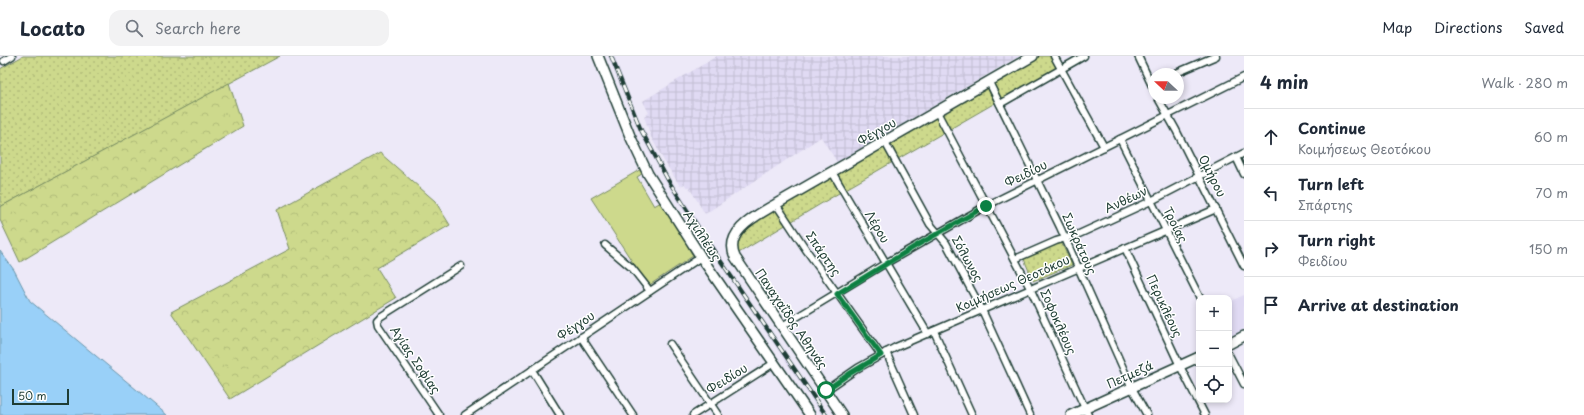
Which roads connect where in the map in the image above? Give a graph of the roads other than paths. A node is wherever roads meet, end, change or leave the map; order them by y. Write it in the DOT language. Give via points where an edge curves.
graph roads {
  1 [pos="12,56"];
  2 [pos="598,56"];
  3 [pos="1033,56"];
  4 [pos="1054,56"];
  5 [pos="1084,56"];
  6 [pos="1138,56"];
  7 [pos="1216,56"];
  8 [pos="4,61"];
  9 [pos="1061,69"];
  10 [pos="1184,70"];
  11 [pos="1148,75"];
  12 [pos="1244,78"];
  13 [pos="989,82"];
  14 [pos="1000,104"];
  15 [pos="1162,104"];
  16 [pos="937,112"];
  17 [pos="1168,115"];
  18 [pos="1120,139"];
  19 [pos="885,142"];
  20 [pos="1104,147"];
  21 [pos="1244,153"];
  22 [pos="1236,157"];
  23 [pos="832,172"];
  24 [pos="1244,174"];
  25 [pos="1199,176"];
  26 [pos="1037,180"];
  27 [pos="1150,201"];
  28 [pos="776,204"];
  29 [pos="986,206"];
  30 [pos="1216,208"];
  31 [pos="1165,230"];
  32 [pos="736,233"];
  33 [pos="938,234"];
  34 [pos="1065,238"];
  35 [pos="605,246"];
  36 [pos="1125,248"];
  37 [pos="701,257"];
  38 [pos="1015,259"];
  39 [pos="886,263"];
  40 [pos="460,266"];
  41 [pos="1244,266"];
  42 [pos="1077,268"];
  43 [pos="1030,288"];
  44 [pos="650,291"];
  45 [pos="837,294"];
  46 [pos="1198,295"];
  47 [pos="982,310"];
  48 [pos="782,326"];
  49 [pos="934,331"];
  50 [pos="928,334"];
  51 [pos="1244,336"];
  52 [pos="581,337"];
  53 [pos="1232,342"];
  54 [pos="670,344"];
  55 [pos="884,354"];
  56 [pos="1196,358"];
  57 [pos="1232,361"];
  58 [pos="774,363"];
  59 [pos="1180,366"];
  60 [pos="532,370"];
  61 [pos="1244,384"];
  62 [pos="1132,388"];
  63 [pos="826,390"];
  64 [pos="709,404"];
  65 [pos="1085,409"];
  66 [pos="808,414"];
  67 [pos="439,415"];
  68 [pos="464,415"];
  69 [pos="560,415"];
  70 [pos="633,415"];
  71 [pos="693,415"];
  72 [pos="718,415"];
  73 [pos="842,415"];
  74 [pos="914,415"];
  75 [pos="972,415"];
  76 [pos="1030,415"];
  77 [pos="1071,415"];
  78 [pos="1147,415"];
  79 [pos="1204,415"];
  1 -- 8 [label="street"];
  2 -- 37 [label="street, Αχιλλέως" via="640,159"];
  3 -- 13 [label="street, Φέγγου"];
  4 -- 9 [label="street"];
  5 -- 9 [label="street"];
  6 -- 11 [label="street"];
  7 -- 10 [label="street"];
  9 -- 14 [label="street"];
  9 -- 20 [label="street"];
  12 -- 17 [label="street, Φειδίου"];
  13 -- 14 [label="street, Σωκράτους"];
  13 -- 16 [label="street, Φέγγου"];
  14 -- 26 [label="street, Σωκράτους"];
  15 -- 17 [label="street, Ομήρου"];
  16 -- 19 [label="street, Φέγγου"];
  16 -- 29 [label="street, Σοφοκλέους"];
  17 -- 18 [label="street, Φειδίου"];
  17 -- 25 [label="street, Ομήρου"];
  18 -- 20 [label="street, Φειδίου"];
  18 -- 27 [label="street, Τροίας"];
  19 -- 23 [label="street, Φέγγου"];
  19 -- 33 [label="street, Σόλωνος"];
  20 -- 26 [label="street, Φειδίου"];
  21 -- 22 [label="street, Ανθέων"];
  22 -- 24 [label="street"];
  22 -- 25 [label="street, Ανθέων"];
  23 -- 28 [label="street, Φέγγου"];
  23 -- 39 [label="street, Λέρου"];
  25 -- 27 [label="street, Ανθέων"];
  25 -- 30 [label="street, Ομήρου"];
  26 -- 29 [label="street, Φειδίου"];
  26 -- 34 [label="street, Σωκράτους"];
  27 -- 31 [label="street, Τροίας"];
  27 -- 34 [label="street, Ανθέων"];
  28 -- 32 [label="street, Φέγγου"];
  28 -- 45 [label="street, Σπάρτης"];
  29 -- 33 [label="street, Φειδίου"];
  29 -- 38 [label="street, Σοφοκλέους"];
  30 -- 31 [label="street, Κοιμήσεως Θεοτόκου"];
  30 -- 41 [label="street, Ομήρου"];
  31 -- 36 [label="street, Κοιμήσεως Θεοτόκου"];
  31 -- 46 [label="street, Τροίας"];
  32 -- 48 [label="street, Παναχαΐδος Αθηνάς" via="732,248 734,255"];
  33 -- 39 [label="street, Φειδίου"];
  33 -- 47 [label="street, Σόλωνος" via="946,243"];
  34 -- 38 [label="street, Ανθέων"];
  34 -- 42 [label="street, Σωκράτους"];
  35 -- 44 [label="street" via="632,268"];
  36 -- 42 [label="street, Κοιμήσεως Θεοτόκου"];
  36 -- 59 [label="street, Περικλέους"];
  37 -- 44 [label="street, Φέγγου"];
  37 -- 58 [label="street, Αχιλλέως"];
  38 -- 43 [label="street, Σοφοκλέους"];
  39 -- 45 [label="street, Φειδίου"];
  39 -- 50 [label="street, Λέρου"];
  40 -- 67 [label="street, Αγίας Σοφίας" via="377,320"];
  42 -- 43 [label="street, Κοιμήσεως Θεοτόκου"];
  42 -- 62 [label="street, Σωκράτους"];
  43 -- 47 [label="street, Κοιμήσεως Θεοτόκου"];
  43 -- 65 [label="street, Σοφοκλέους"];
  44 -- 52 [label="street, Φέγγου"];
  45 -- 48 [label="street, Φειδίου"];
  45 -- 55 [label="street, Σπάρτης"];
  47 -- 49 [label="street, Κοιμήσεως Θεοτόκου"];
  47 -- 76 [label="street, Σόλωνος"];
  48 -- 63 [label="street, Παναχαΐδος Αθηνάς"];
  49 -- 50 [label="street, Κοιμήσεως Θεοτόκου"];
  49 -- 75 [label="street"];
  50 -- 55 [label="street, Κοιμήσεως Θεοτόκου"];
  51 -- 53 [label="street"];
  52 -- 60 [label="street, Φέγγου"];
  52 -- 70 [label="street"];
  54 -- 64 [label="street"];
  55 -- 63 [label="street, Κοιμήσεως Θεοτόκου"];
  55 -- 74 [label="street, Σπάρτης"];
  56 -- 59 [label="street, Πετμεζά"];
  57 -- 61 [label="street"];
  58 -- 64 [label="street, Φειδίου"];
  58 -- 66 [label="street, Αχιλλέως"];
  59 -- 62 [label="street, Πετμεζά"];
  59 -- 79 [label="street, Περικλέους"];
  60 -- 68 [label="street, Φέγγου"];
  60 -- 69 [label="street"];
  62 -- 65 [label="street, Πετμεζά"];
  62 -- 78 [label="street, Σωκράτους"];
  63 -- 73 [label="street, Παναχαΐδος Αθηνάς"];
  64 -- 71 [label="street, Φειδίου"];
  64 -- 72 [label="street"];
  65 -- 77 [label="street, Πετμεζά"];
}
